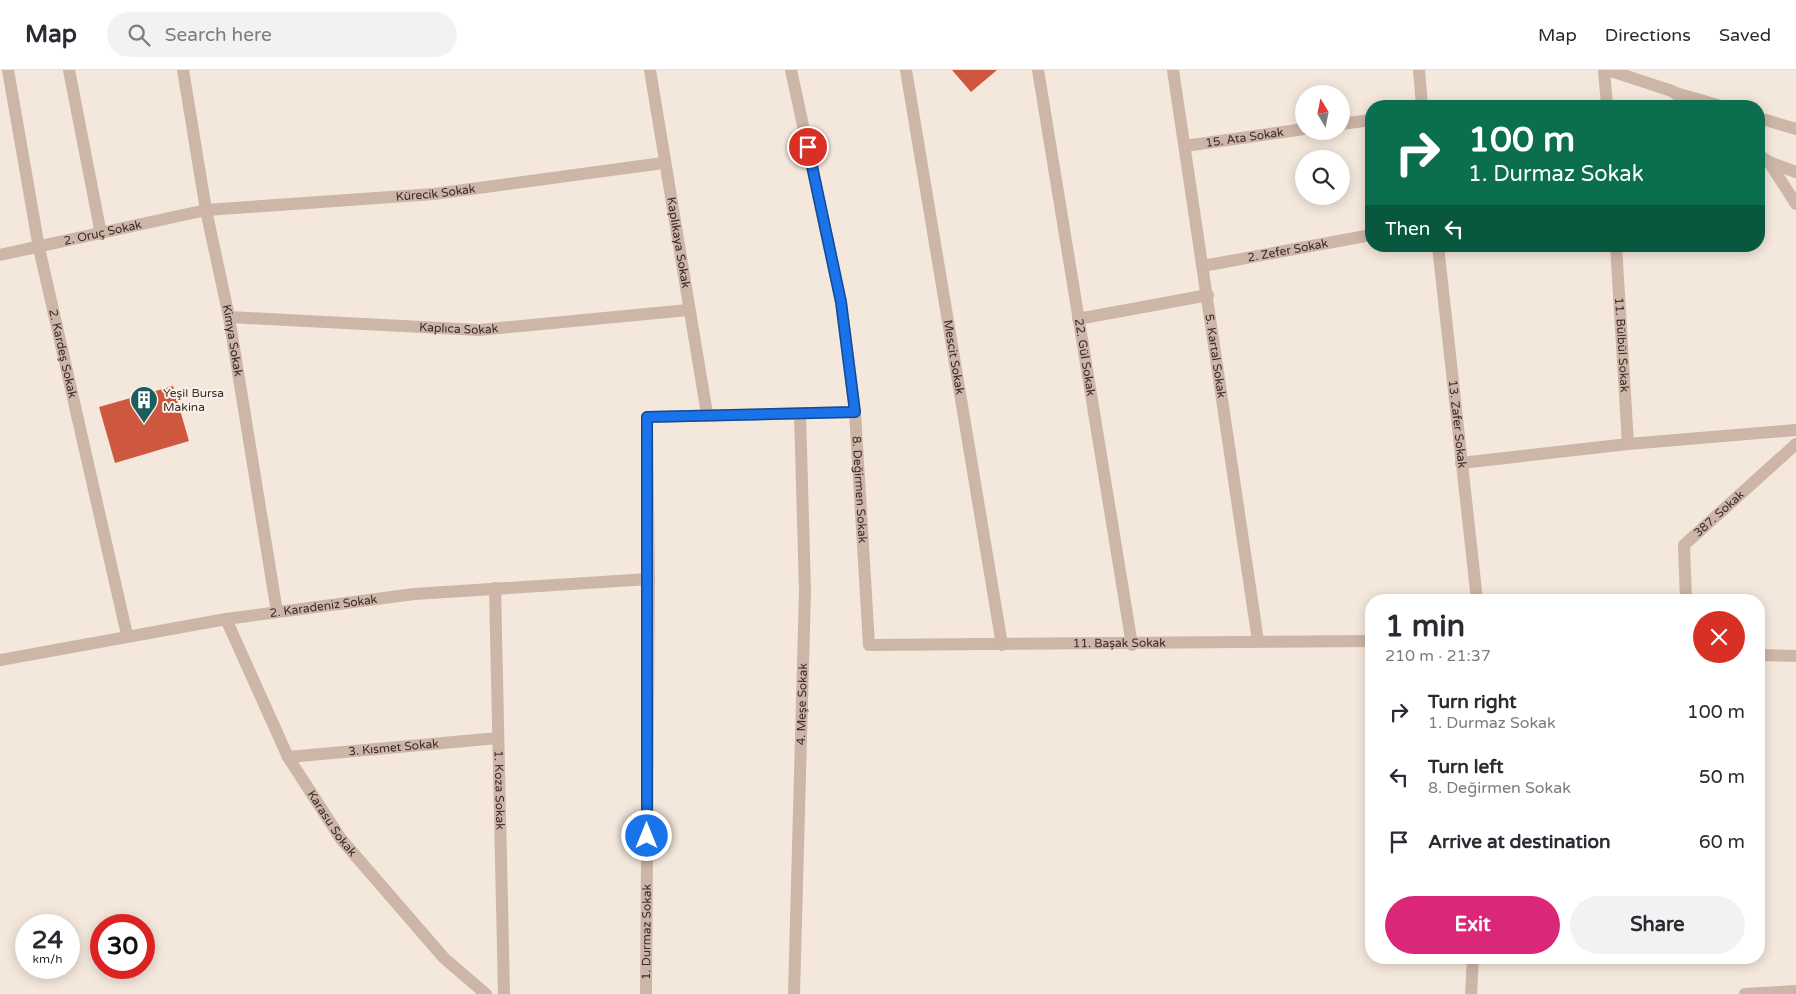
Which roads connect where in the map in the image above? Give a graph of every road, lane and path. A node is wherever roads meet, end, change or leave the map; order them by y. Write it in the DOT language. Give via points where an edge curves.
graph roads {
  1 [pos="8,70"];
  2 [pos="69,70"];
  3 [pos="183,70"];
  4 [pos="650,70"];
  5 [pos="791,70"];
  6 [pos="906,70"];
  7 [pos="1038,70"];
  8 [pos="1173,70"];
  9 [pos="1419,70"];
  10 [pos="1604,70"];
  11 [pos="1608,70"];
  12 [pos="1672,91"];
  13 [pos="1422,100"];
  14 [pos="1606,100"];
  15 [pos="1684,100"];
  16 [pos="1701,100"];
  17 [pos="1765,120"];
  18 [pos="1365,121"];
  19 [pos="1350,123"];
  20 [pos="1796,129"];
  21 [pos="1295,130"];
  22 [pos="1185,146"];
  23 [pos="1765,158"];
  24 [pos="1765,159"];
  25 [pos="664,162"];
  26 [pos="1796,172"];
  27 [pos="1796,204"];
  28 [pos="206,210"];
  29 [pos="101,234"];
  30 [pos="1365,236"];
  31 [pos="40,248"];
  32 [pos="1439,252"];
  33 [pos="1616,252"];
  34 [pos="0,255"];
  35 [pos="1203,266"];
  36 [pos="1208,295"];
  37 [pos="688,310"];
  38 [pos="229,318"];
  39 [pos="1078,319"];
  40 [pos="855,412"];
  41 [pos="707,414"];
  42 [pos="800,414"];
  43 [pos="1796,430"];
  44 [pos="1628,444"];
  45 [pos="1796,444"];
  46 [pos="1462,463"];
  47 [pos="649,579"];
  48 [pos="495,588"];
  49 [pos="1476,594"];
  50 [pos="1686,594"];
  51 [pos="276,612"];
  52 [pos="226,618"];
  53 [pos="127,636"];
  54 [pos="1258,641"];
  55 [pos="1365,641"];
  56 [pos="869,645"];
  57 [pos="1002,645"];
  58 [pos="1132,645"];
  59 [pos="1765,655"];
  60 [pos="1796,656"];
  61 [pos="0,660"];
  62 [pos="498,738"];
  63 [pos="288,757"];
  64 [pos="1473,964"];
  65 [pos="1796,991"];
  66 [pos="486,994"];
  67 [pos="504,994"];
  68 [pos="646,994"];
  69 [pos="794,994"];
  70 [pos="1472,994"];
  71 [pos="1745,994"];
  1 -- 31 [label="street, 2. Kardeş Sokak"];
  2 -- 29 [label="street"];
  3 -- 28 [label="street, Kimya Sokak"];
  4 -- 25 [label="street, Kaplıkaya Sokak"];
  5 -- 40 [label="street, 8. Değirmen Sokak" via="841,302"];
  6 -- 57 [label="street, Mescit Sokak"];
  7 -- 39 [label="street, 22. Gül Sokak"];
  8 -- 22 [label="street, 5. Kartal Sokak"];
  9 -- 13 [label="street"];
  10 -- 14 [label="street"];
  11 -- 12 [label="street"];
  12 -- 15 [label="street"];
  12 -- 16 [label="street"];
  17 -- 20 [label="street"];
  18 -- 19 [label="street"];
  21 -- 22 [label="street, 15. Ata Sokak"];
  22 -- 35 [label="street, 5. Kartal Sokak"];
  23 -- 26 [label="street"];
  24 -- 27 [label="street"];
  25 -- 28 [label="street, Kürecik Sokak" via="434,194"];
  25 -- 37 [label="street, Kaplıkaya Sokak"];
  28 -- 29 [label="street, 2. Oruç Sokak"];
  28 -- 38 [label="street, Kimya Sokak"];
  29 -- 31 [label="street, 2. Oruç Sokak"];
  30 -- 35 [label="street, 2. Zefer Sokak"];
  31 -- 34 [label="street, 2. Oruç Sokak"];
  31 -- 53 [label="street, 2. Kardeş Sokak"];
  32 -- 46 [label="street, 13. Zafer Sokak"];
  33 -- 44 [label="street, 11. Bülbül Sokak"];
  35 -- 36 [label="street, 5. Kartal Sokak"];
  36 -- 39 [label="street"];
  36 -- 54 [label="street, 5. Kartal Sokak"];
  37 -- 38 [label="street, Kaplıca Sokak" via="479,330"];
  37 -- 41 [label="street, Kaplıkaya Sokak"];
  38 -- 51 [label="street, Kimya Sokak"];
  39 -- 58 [label="street, 22. Gül Sokak"];
  40 -- 42 [label="street, 1. Durmaz Sokak"];
  40 -- 56 [label="street, 8. Değirmen Sokak"];
  41 -- 42 [label="street, 1. Durmaz Sokak"];
  41 -- 47 [label="street, 1. Durmaz Sokak" via="647,417"];
  42 -- 69 [label="street, 4. Meşe Sokak" via="805,592"];
  43 -- 44 [label="street"];
  44 -- 46 [label="street"];
  45 -- 50 [label="street, 387. Sokak" via="1684,545"];
  46 -- 49 [label="street, 13. Zafer Sokak"];
  47 -- 48 [label="street, 2. Karadeniz Sokak"];
  47 -- 68 [label="street, 1. Durmaz Sokak"];
  48 -- 51 [label="street, 2. Karadeniz Sokak" via="414,594"];
  48 -- 62 [label="street, 1. Koza Sokak"];
  51 -- 52 [label="street, 2. Karadeniz Sokak"];
  52 -- 53 [label="street, 2. Karadeniz Sokak"];
  52 -- 63 [label="street, Karasu Sokak"];
  53 -- 61 [label="street, 2. Karadeniz Sokak"];
  54 -- 55 [label="street, 11. Başak Sokak"];
  54 -- 58 [label="street, 11. Başak Sokak"];
  56 -- 57 [label="street, 11. Başak Sokak"];
  57 -- 58 [label="street, 11. Başak Sokak"];
  59 -- 60 [label="street"];
  62 -- 63 [label="street, 3. Kısmet Sokak"];
  62 -- 67 [label="street, 1. Koza Sokak"];
  63 -- 66 [label="street, Karasu Sokak" via="342,839 444,958"];
  64 -- 70 [label="street"];
  65 -- 71 [label="street"];
}
